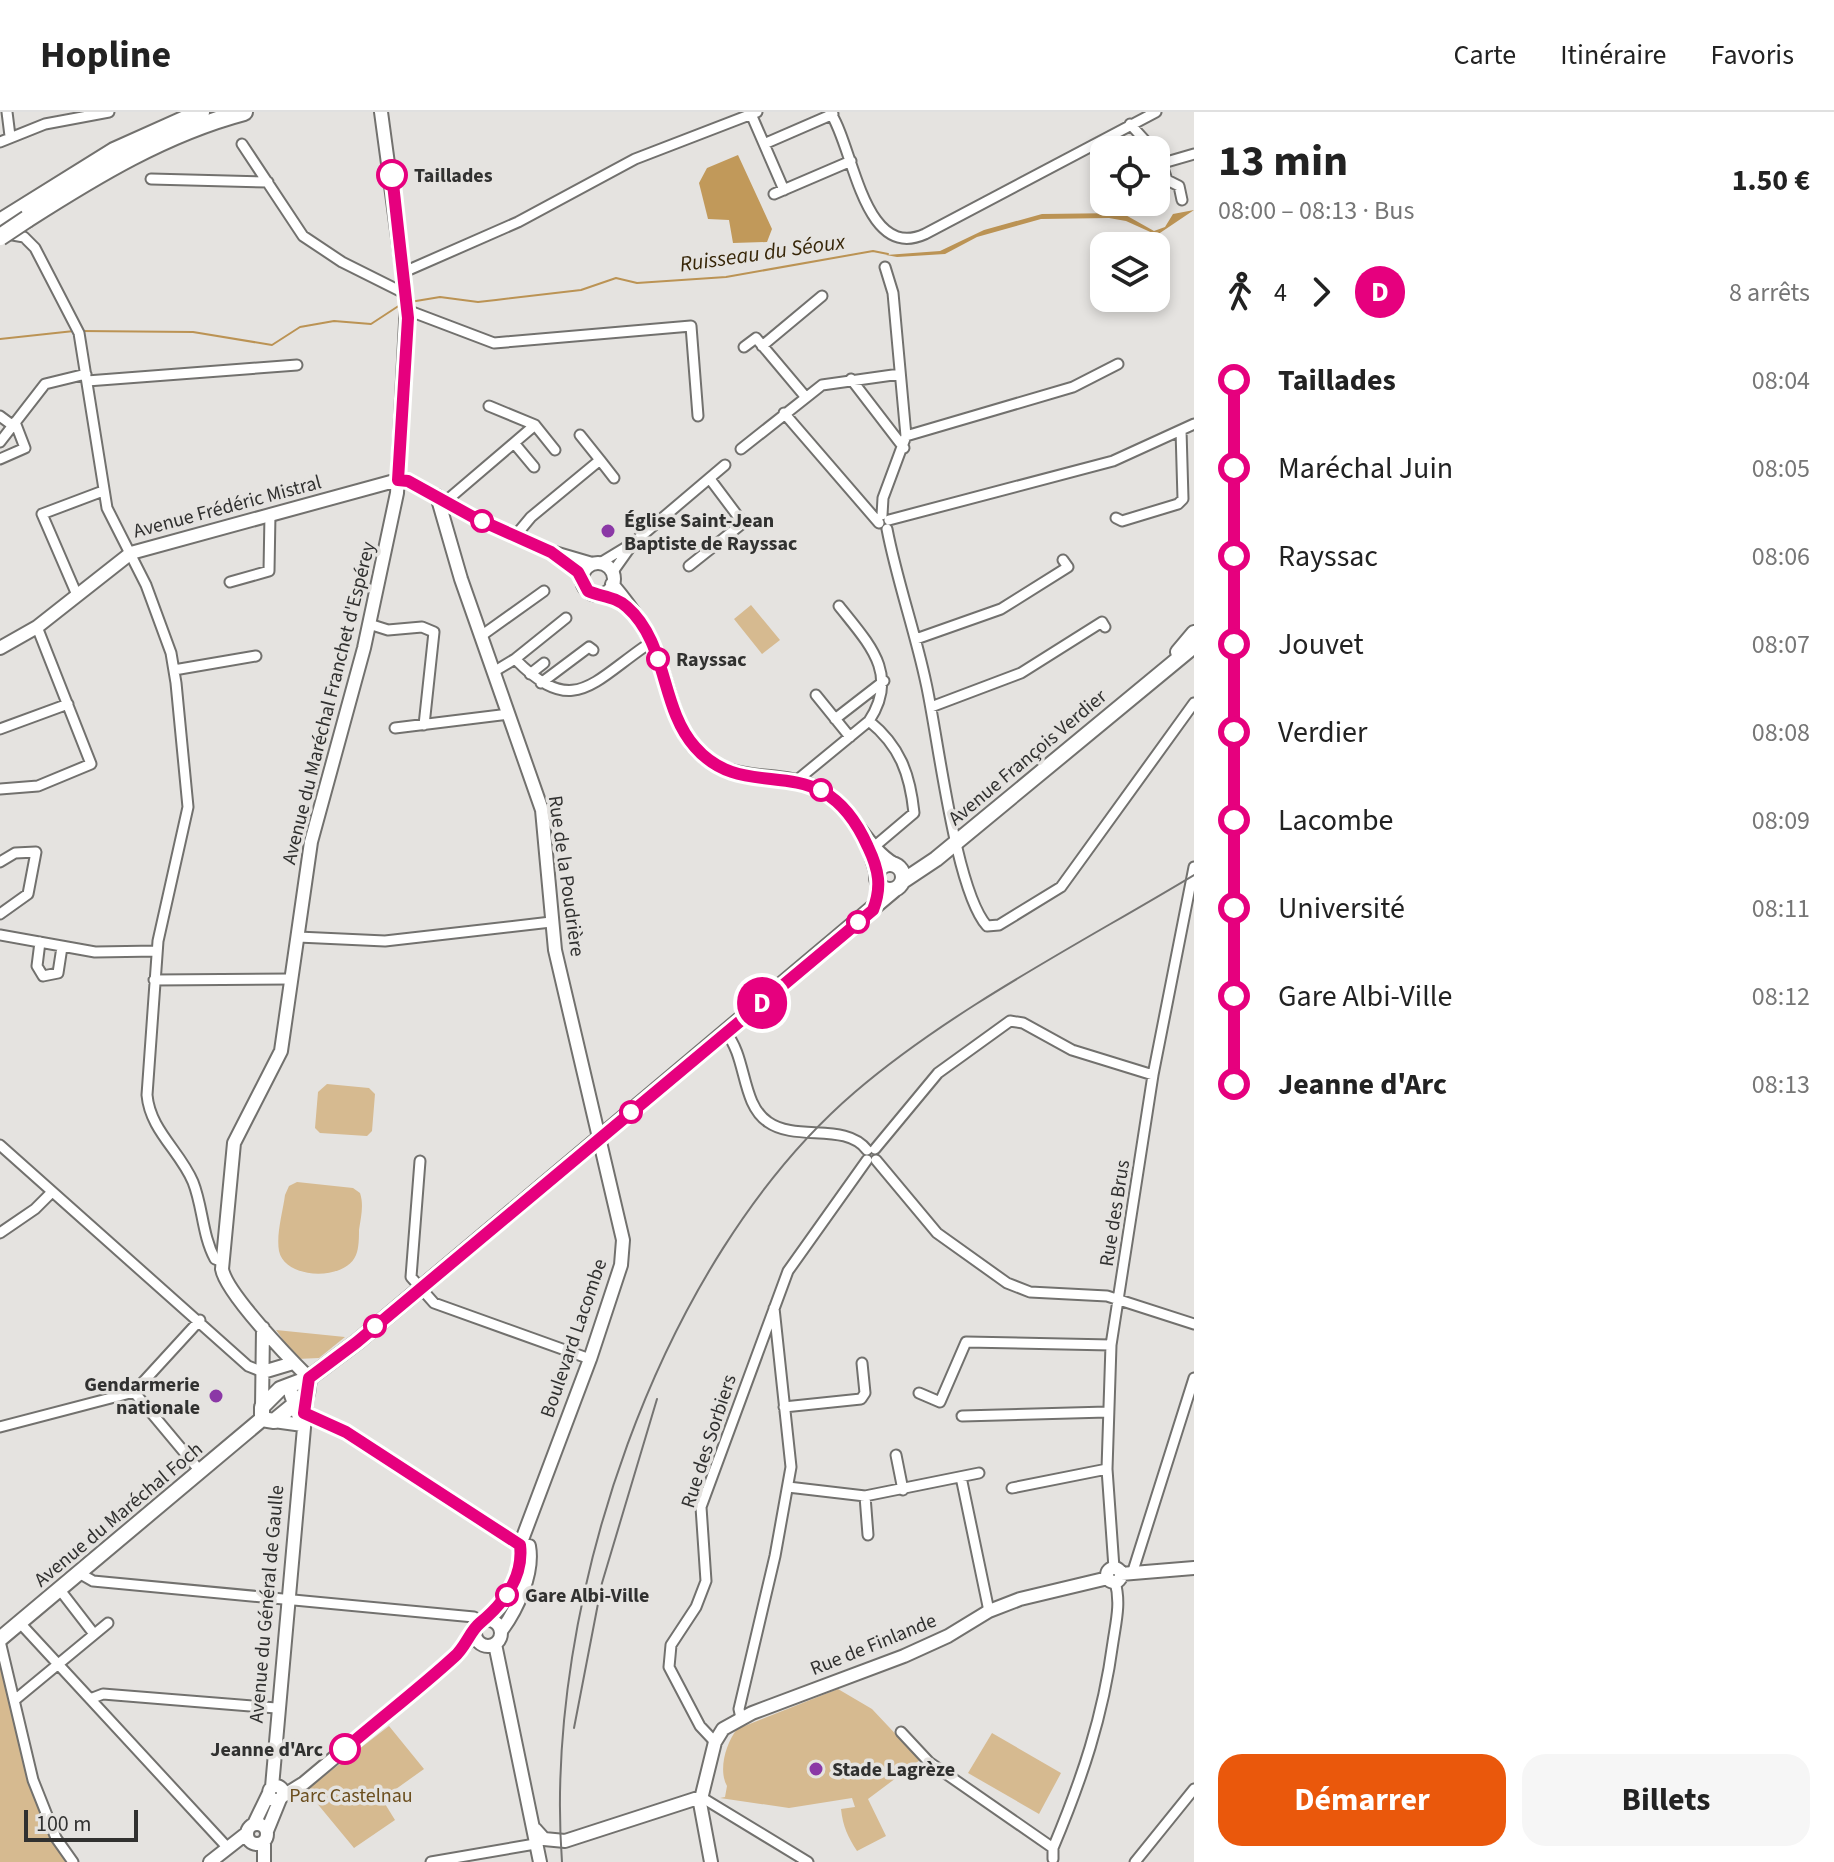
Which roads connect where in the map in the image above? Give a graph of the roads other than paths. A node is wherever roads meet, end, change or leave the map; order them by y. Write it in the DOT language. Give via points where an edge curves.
graph roads {
  1 [pos="7,112"];
  2 [pos="109,112"];
  3 [pos="201,112"];
  4 [pos="244,112"];
  5 [pos="381,112"];
  6 [pos="1156,112"];
  7 [pos="754,113"];
  8 [pos="832,113"];
  9 [pos="1130,124"];
  10 [pos="10,136"];
  11 [pos="1141,136"];
  12 [pos="0,142"];
  13 [pos="242,144"];
  14 [pos="764,144"];
  15 [pos="1194,154"];
  16 [pos="851,161"];
  17 [pos="1170,161"];
  18 [pos="151,179"];
  19 [pos="268,182"];
  20 [pos="1170,182"];
  21 [pos="784,190"];
  22 [pos="774,194"];
  23 [pos="1182,200"];
  24 [pos="2,228"];
  25 [pos="885,267"];
  26 [pos="404,272"];
  27 [pos="822,296"];
  28 [pos="407,302"];
  29 [pos="762,346"];
  30 [pos="744,347"];
  31 [pos="1118,364"];
  32 [pos="297,365"];
  33 [pos="900,374"];
  34 [pos="87,378"];
  35 [pos="851,379"];
  36 [pos="804,395"];
  37 [pos="489,406"];
  38 [pos="784,413"];
  39 [pos="0,416"];
  40 [pos="698,416"];
  41 [pos="14,424"];
  42 [pos="1194,424"];
  43 [pos="535,425"];
  44 [pos="1181,430"];
  45 [pos="580,435"];
  46 [pos="906,436"];
  47 [pos="0,442"];
  48 [pos="514,443"];
  49 [pos="904,448"];
  50 [pos="741,449"];
  51 [pos="555,450"];
  52 [pos="0,459"];
  53 [pos="600,460"];
  54 [pos="725,465"];
  55 [pos="534,467"];
  56 [pos="614,478"];
  57 [pos="710,479"];
  58 [pos="398,480"];
  59 [pos="103,491"];
  60 [pos="442,499"];
  61 [pos="462,510"];
  62 [pos="270,514"];
  63 [pos="1116,518"];
  64 [pos="884,522"];
  65 [pos="448,532"];
  66 [pos="516,535"];
  67 [pos="633,543"];
  68 [pos="551,552"];
  69 [pos="131,553"];
  70 [pos="1063,560"];
  71 [pos="596,564"];
  72 [pos="689,566"];
  73 [pos="582,578"];
  74 [pos="612,578"];
  75 [pos="230,582"];
  76 [pos="544,591"];
  77 [pos="602,594"];
  78 [pos="77,595"];
  79 [pos="839,606"];
  80 [pos="627,607"];
  81 [pos="566,618"];
  82 [pos="369,624"];
  83 [pos="37,627"];
  84 [pos="1105,627"];
  85 [pos="1194,633"];
  86 [pos="481,636"];
  87 [pos="916,639"];
  88 [pos="652,645"];
  89 [pos="1194,646"];
  90 [pos="0,648"];
  91 [pos="593,650"];
  92 [pos="256,656"];
  93 [pos="515,659"];
  94 [pos="544,663"];
  95 [pos="1165,668"];
  96 [pos="174,670"];
  97 [pos="495,671"];
  98 [pos="530,674"];
  99 [pos="884,681"];
  100 [pos="541,683"];
  101 [pos="816,695"];
  102 [pos="1194,703"];
  103 [pos="68,704"];
  104 [pos="931,707"];
  105 [pos="509,714"];
  106 [pos="835,719"];
  107 [pos="869,721"];
  108 [pos="424,725"];
  109 [pos="395,728"];
  110 [pos="0,729"];
  111 [pos="850,737"];
  112 [pos="796,781"];
  113 [pos="0,789"];
  114 [pos="862,831"];
  115 [pos="956,842"];
  116 [pos="875,846"];
  117 [pos="0,862"];
  118 [pos="1194,867"];
  119 [pos="895,877"];
  120 [pos="0,914"];
  121 [pos="551,922"];
  122 [pos="0,935"];
  123 [pos="298,937"];
  124 [pos="40,942"];
  125 [pos="62,947"];
  126 [pos="157,951"];
  127 [pos="292,979"];
  128 [pos="154,980"];
  129 [pos="726,1033"];
  130 [pos="1153,1075"];
  131 [pos="598,1140"];
  132 [pos="0,1145"];
  133 [pos="871,1154"];
  134 [pos="420,1161"];
  135 [pos="52,1192"];
  136 [pos="0,1233"];
  137 [pos="223,1262"];
  138 [pos="419,1288"];
  139 [pos="1112,1298"];
  140 [pos="774,1306"];
  141 [pos="200,1320"];
  142 [pos="1194,1324"];
  143 [pos="263,1328"];
  144 [pos="762,1335"];
  145 [pos="777,1338"];
  146 [pos="1111,1345"];
  147 [pos="590,1359"];
  148 [pos="293,1363"];
  149 [pos="862,1363"];
  150 [pos="263,1372"];
  151 [pos="309,1378"];
  152 [pos="1194,1378"];
  153 [pos="288,1384"];
  154 [pos="134,1392"];
  155 [pos="919,1393"];
  156 [pos="784,1407"];
  157 [pos="302,1409"];
  158 [pos="1107,1412"];
  159 [pos="266,1415"];
  160 [pos="962,1416"];
  161 [pos="0,1427"];
  162 [pos="896,1455"];
  163 [pos="1107,1469"];
  164 [pos="200,1471"];
  165 [pos="979,1473"];
  166 [pos="961,1477"];
  167 [pos="788,1487"];
  168 [pos="1012,1488"];
  169 [pos="903,1490"];
  170 [pos="865,1496"];
  171 [pos="868,1535"];
  172 [pos="520,1545"];
  173 [pos="1194,1568"];
  174 [pos="79,1573"];
  175 [pos="1118,1575"];
  176 [pos="60,1590"];
  177 [pos="287,1598"];
  178 [pos="989,1611"];
  179 [pos="20,1623"];
  180 [pos="108,1623"];
  181 [pos="481,1624"];
  182 [pos="501,1631"];
  183 [pos="94,1634"];
  184 [pos="0,1640"];
  185 [pos="492,1645"];
  186 [pos="457,1655"];
  187 [pos="57,1664"];
  188 [pos="16,1699"];
  189 [pos="90,1699"];
  190 [pos="276,1708"];
  191 [pos="741,1718"];
  192 [pos="901,1732"];
  193 [pos="715,1742"];
  194 [pos="1194,1789"];
  195 [pos="276,1794"];
  196 [pos="701,1797"];
  197 [pos="250,1828"];
  198 [pos="535,1829"];
  199 [pos="263,1839"];
  200 [pos="535,1844"];
  201 [pos="227,1847"];
  202 [pos="1053,1848"];
  203 [pos="1051,1861"];
  204 [pos="73,1862"];
  205 [pos="210,1862"];
  206 [pos="262,1862"];
  207 [pos="431,1862"];
  208 [pos="540,1862"];
  209 [pos="711,1862"];
  210 [pos="808,1862"];
  211 [pos="1135,1862"];
  1 -- 10 [label="street"];
  2 -- 10 [label="street"];
  3 -- 24 [label="highway" via="114,151"];
  4 -- 24 [label="highway, bridge" via="121,161 27,219"];
  5 -- 26 [label="street, Avenue du Maréchal Franchet d'Espérey"];
  6 -- 9 [label="street"];
  7 -- 14 [label="street"];
  7 -- 26 [label="street" via="635,159 518,222"];
  8 -- 14 [label="street"];
  8 -- 16 [label="street"];
  9 -- 11 [label="street"];
  9 -- 16 [label="street" via="913,238 897,238 879,227"];
  10 -- 12 [label="street"];
  13 -- 19 [label="street"];
  14 -- 21 [label="street"];
  15 -- 17 [label="street"];
  16 -- 21 [label="street"];
  18 -- 19 [label="street"];
  19 -- 28 [label="street" via="303,236"];
  20 -- 23 [label="street" via="1179,186"];
  21 -- 22 [label="street"];
  24 -- 34 [label="street" via="31,243 79,332"];
  25 -- 33 [label="street" via="893,293"];
  26 -- 28 [label="street, Avenue du Maréchal Franchet d'Espérey"];
  27 -- 29 [label="street"];
  28 -- 40 [label="street" via="494,343 691,326"];
  28 -- 58 [label="street, Avenue du Maréchal Franchet d'Espérey"];
  29 -- 30 [label="street" via="756,338"];
  29 -- 36 [label="street"];
  31 -- 46 [label="street" via="1073,387"];
  32 -- 34 [label="street"];
  33 -- 35 [label="street"];
  33 -- 46 [label="street"];
  34 -- 41 [label="street" via="45,384"];
  34 -- 59 [label="street"];
  35 -- 36 [label="street"];
  35 -- 49 [label="street"];
  36 -- 38 [label="street"];
  37 -- 43 [label="street"];
  38 -- 50 [label="street"];
  38 -- 64 [label="street"];
  39 -- 41 [label="street"];
  41 -- 47 [label="street"];
  41 -- 52 [label="street" via="25,448"];
  42 -- 44 [label="street"];
  43 -- 48 [label="street"];
  43 -- 51 [label="street"];
  44 -- 63 [label="street" via="1183,499 1122,521"];
  44 -- 64 [label="street" via="1113,461"];
  45 -- 53 [label="street"];
  46 -- 49 [label="street"];
  48 -- 55 [label="street"];
  48 -- 60 [label="street"];
  49 -- 64 [label="street" via="883,498"];
  53 -- 56 [label="street"];
  53 -- 66 [label="street"];
  54 -- 57 [label="street"];
  57 -- 67 [label="street"];
  57 -- 72 [label="street" via="743,523"];
  58 -- 60 [label="street"];
  58 -- 62 [label="street, Avenue Frédéric Mistral"];
  58 -- 82 [label="street, Avenue du Maréchal Franchet d'Espérey"];
  59 -- 69 [label="street"];
  59 -- 78 [label="street" via="42,514"];
  60 -- 61 [label="street"];
  60 -- 65 [label="street, Rue de la Poudrière"];
  61 -- 65 [label="street"];
  61 -- 66 [label="street"];
  62 -- 69 [label="street, Avenue Frédéric Mistral"];
  62 -- 75 [label="street" via="269,571"];
  64 -- 87 [label="street"];
  65 -- 86 [label="street, Rue de la Poudrière"];
  66 -- 68 [label="street"];
  67 -- 71 [label="street"];
  67 -- 74 [label="street"];
  68 -- 71 [label="street"];
  68 -- 73 [label="street"];
  69 -- 78 [label="street, Avenue Frédéric Mistral"];
  69 -- 96 [label="street" via="158,614"];
  70 -- 87 [label="street" via="1068,567 1001,609"];
  71 -- 73 [label="street"];
  71 -- 74 [label="street"];
  73 -- 77 [label="street" via="588,591"];
  74 -- 77 [label="street"];
  74 -- 80 [label="street"];
  76 -- 86 [label="street"];
  77 -- 80 [label="street"];
  78 -- 83 [label="street, Avenue Frédéric Mistral"];
  79 -- 99 [label="street" via="876,657"];
  80 -- 88 [label="street"];
  81 -- 93 [label="street"];
  82 -- 108 [label="street" via="434,632"];
  82 -- 123 [label="street, Avenue du Maréchal Franchet d'Espérey" via="311,842"];
  83 -- 90 [label="street, Avenue Frédéric Mistral"];
  83 -- 103 [label="street"];
  84 -- 104 [label="street" via="1102,622 1021,673"];
  85 -- 95 [label="main road, Avenue François Verdier"];
  86 -- 97 [label="street, Rue de la Poudrière"];
  87 -- 104 [label="street"];
  88 -- 100 [label="street" via="592,687 561,691"];
  88 -- 112 [label="street" via="680,726 706,759 755,778"];
  89 -- 95 [label="main road, Avenue François Verdier"];
  91 -- 100 [label="street" via="589,647"];
  92 -- 96 [label="street"];
  93 -- 97 [label="street"];
  93 -- 98 [label="street"];
  94 -- 98 [label="street"];
  95 -- 115 [label="main road, Avenue François Verdier"];
  96 -- 126 [label="street" via="188,807"];
  97 -- 105 [label="street, Rue de la Poudrière"];
  98 -- 100 [label="street"];
  99 -- 106 [label="street"];
  99 -- 107 [label="street"];
  101 -- 106 [label="street"];
  102 -- 115 [label="street" via="1061,887 999,925 987,926 979,914"];
  103 -- 110 [label="street"];
  103 -- 113 [label="street" via="91,764 38,786"];
  104 -- 115 [label="street"];
  105 -- 108 [label="street"];
  105 -- 121 [label="street, Rue de la Poudrière" via="542,810"];
  106 -- 111 [label="street"];
  107 -- 111 [label="street"];
  107 -- 116 [label="street" via="904,762 914,813"];
  108 -- 109 [label="street"];
  111 -- 112 [label="street"];
  112 -- 114 [label="street" via="828,794"];
  114 -- 116 [label="street"];
  114 -- 119 [label="street"];
  115 -- 119 [label="main road, Avenue François Verdier"];
  116 -- 119 [label="street"];
  117 -- 120 [label="street" via="15,853 36,852 28,894"];
  118 -- 130 [label="street, Rue des Brus"];
  119 -- 129 [label="main road" via="873,910"];
  121 -- 123 [label="street" via="385,941"];
  121 -- 131 [label="street, Rue de la Poudrière"];
  122 -- 124 [label="street"];
  123 -- 127 [label="street, Avenue du Maréchal Franchet d'Espérey"];
  124 -- 125 [label="street"];
  124 -- 125 [label="street" via="37,972 43,976 58,973"];
  125 -- 126 [label="street"];
  126 -- 128 [label="street"];
  127 -- 128 [label="street"];
  127 -- 137 [label="street, Avenue du Maréchal Franchet d'Espérey" via="281,1051 234,1143"];
  128 -- 137 [label="street" via="148,1111 194,1184 208,1246"];
  129 -- 131 [label="main road"];
  129 -- 133 [label="street" via="756,1109 768,1123 856,1139"];
  130 -- 133 [label="street, Rue des Sorbiers" via="1072,1050 1010,1021 938,1073"];
  130 -- 139 [label="street, Rue des Brus"];
  131 -- 138 [label="main road"];
  131 -- 147 [label="street, Boulevard Lacombe" via="623,1252"];
  132 -- 135 [label="street"];
  133 -- 139 [label="street" via="937,1233 1007,1283 1030,1292"];
  133 -- 140 [label="street, Rue des Sorbiers" via="788,1271"];
  134 -- 138 [label="street" via="411,1277"];
  135 -- 136 [label="street"];
  135 -- 141 [label="street"];
  137 -- 143 [label="street, Avenue du Maréchal Franchet d'Espérey" via="223,1276"];
  138 -- 147 [label="street" via="434,1303"];
  138 -- 151 [label="main road"];
  139 -- 142 [label="street"];
  139 -- 146 [label="street, Rue des Brus"];
  140 -- 144 [label="street, Rue des Sorbiers"];
  140 -- 145 [label="street"];
  141 -- 150 [label="street" via="248,1366"];
  141 -- 154 [label="street"];
  143 -- 148 [label="street, Avenue du Maréchal Franchet d'Espérey"];
  143 -- 150 [label="street"];
  144 -- 145 [label="street"];
  144 -- 193 [label="street, Rue des Sorbiers" via="701,1507 704,1589 668,1657 674,1682"];
  145 -- 156 [label="street"];
  146 -- 155 [label="street" via="966,1342 940,1402"];
  146 -- 158 [label="street, Rue des Brus"];
  147 -- 172 [label="street, Boulevard Lacombe"];
  148 -- 150 [label="street"];
  148 -- 151 [label="street, Avenue du Maréchal Franchet d'Espérey"];
  149 -- 156 [label="street" via="861,1399"];
  150 -- 159 [label="street"];
  151 -- 153 [label="main road"];
  151 -- 157 [label="main road"];
  152 -- 175 [label="street"];
  153 -- 157 [label="main road"];
  153 -- 159 [label="main road"];
  154 -- 161 [label="street"];
  154 -- 164 [label="street"];
  156 -- 167 [label="street"];
  157 -- 159 [label="main road"];
  157 -- 159 [label="street"];
  157 -- 172 [label="street"];
  157 -- 177 [label="street, Avenue du Général de Gaulle"];
  158 -- 160 [label="street"];
  158 -- 163 [label="street, Rue des Brus"];
  159 -- 164 [label="main road, Avenue du Maréchal Foch"];
  162 -- 169 [label="street"];
  163 -- 168 [label="street"];
  163 -- 175 [label="street, Rue des Brus"];
  164 -- 174 [label="main road, Avenue du Maréchal Foch"];
  165 -- 166 [label="street"];
  166 -- 169 [label="street"];
  166 -- 178 [label="street"];
  167 -- 170 [label="street"];
  167 -- 191 [label="street"];
  169 -- 170 [label="street"];
  170 -- 171 [label="street"];
  172 -- 181 [label="street, Boulevard Lacombe" via="522,1559 506,1599"];
  172 -- 182 [label="street" via="529,1546 531,1558 516,1606"];
  173 -- 175 [label="street, Rue de Finlande"];
  174 -- 176 [label="main road, Avenue du Maréchal Foch"];
  174 -- 177 [label="street" via="93,1581"];
  175 -- 178 [label="street, Rue de Finlande"];
  175 -- 202 [label="street, Rue des Brus" via="1108,1681 1087,1766"];
  176 -- 179 [label="main road, Avenue du Maréchal Foch"];
  176 -- 183 [label="street"];
  177 -- 181 [label="street" via="474,1617"];
  177 -- 190 [label="street, Avenue du Général de Gaulle"];
  178 -- 191 [label="street, Rue de Finlande" via="904,1656"];
  179 -- 184 [label="main road, Avenue du Maréchal Foch"];
  179 -- 187 [label="street"];
  180 -- 183 [label="street"];
  181 -- 182 [label="street" via="495,1622"];
  181 -- 185 [label="street" via="479,1642"];
  181 -- 186 [label="street, Boulevard Lacombe"];
  182 -- 185 [label="street"];
  183 -- 187 [label="street"];
  184 -- 188 [label="street"];
  185 -- 186 [label="street"];
  185 -- 198 [label="street"];
  186 -- 195 [label="street" via="304,1783"];
  187 -- 188 [label="street"];
  187 -- 189 [label="street"];
  188 -- 204 [label="street" via="33,1780 56,1838"];
  189 -- 190 [label="street" via="103,1694"];
  189 -- 201 [label="street"];
  190 -- 195 [label="street, Avenue du Général de Gaulle"];
  191 -- 193 [label="street, Rue de Finlande" via="723,1729"];
  192 -- 202 [label="street" via="929,1762"];
  193 -- 196 [label="street"];
  194 -- 211 [label="street"];
  195 -- 197 [label="street, Avenue du Général de Gaulle"];
  195 -- 199 [label="street, Avenue du Général de Gaulle"];
  196 -- 198 [label="street" via="565,1841 544,1839"];
  196 -- 209 [label="street"];
  196 -- 210 [label="street"];
  197 -- 199 [label="street"];
  197 -- 199 [label="street" via="250,1841"];
  197 -- 201 [label="street"];
  198 -- 200 [label="street"];
  199 -- 206 [label="street"];
  200 -- 207 [label="street"];
  200 -- 208 [label="street"];
  201 -- 205 [label="street"];
  202 -- 203 [label="street"];
}
